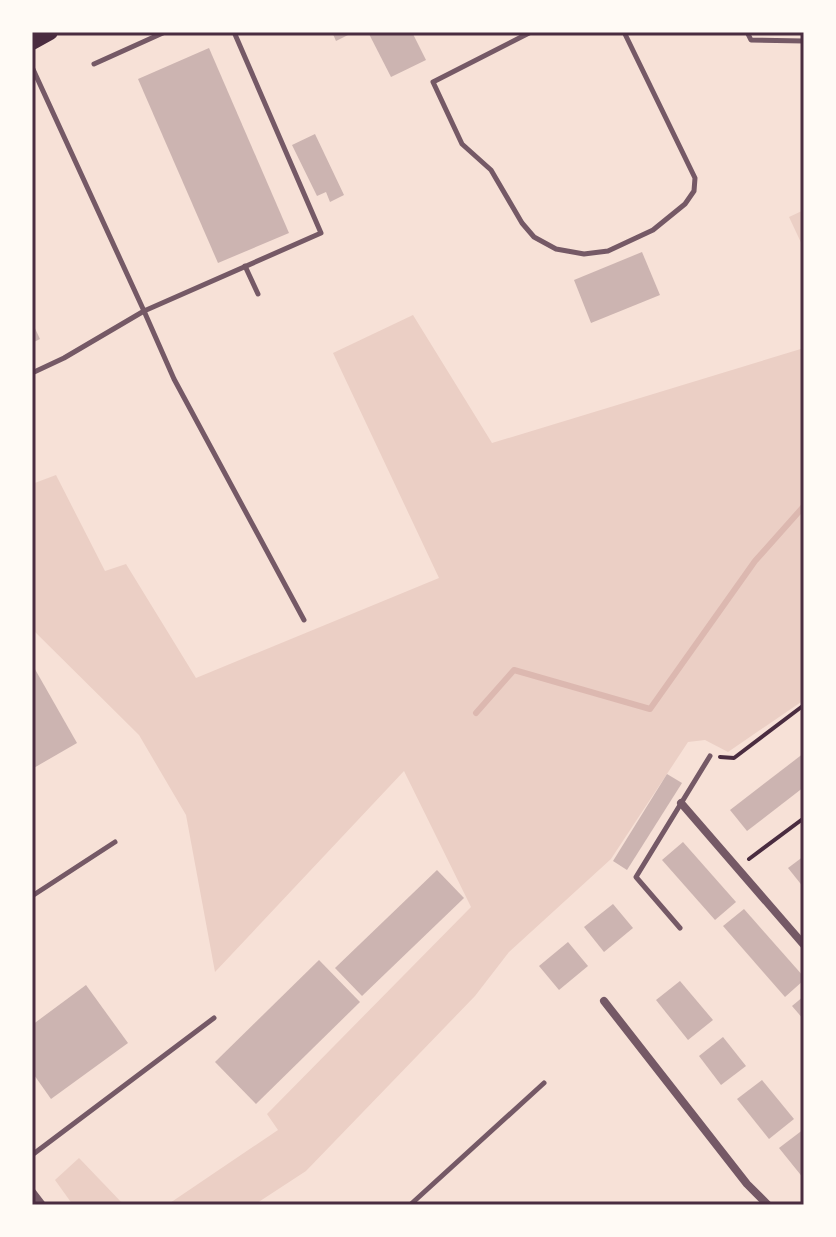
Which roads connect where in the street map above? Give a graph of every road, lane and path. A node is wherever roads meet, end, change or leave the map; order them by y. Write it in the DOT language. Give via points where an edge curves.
graph roads {
  1 [pos="50,32"];
  2 [pos="165,32"];
  3 [pos="234,32"];
  4 [pos="531,32"];
  5 [pos="624,32"];
  6 [pos="747,32"];
  7 [pos="804,41"];
  8 [pos="32,42"];
  9 [pos="94,64"];
  10 [pos="32,67"];
  11 [pos="245,266"];
  12 [pos="258,294"];
  13 [pos="144,311"];
  14 [pos="32,373"];
  15 [pos="304,620"];
  16 [pos="804,705"];
  17 [pos="710,756"];
  18 [pos="681,803"];
  19 [pos="804,818"];
  20 [pos="115,842"];
  21 [pos="738,868"];
  22 [pos="32,896"];
  23 [pos="680,928"];
  24 [pos="804,945"];
  25 [pos="604,1001"];
  26 [pos="214,1018"];
  27 [pos="544,1083"];
  28 [pos="32,1155"];
  29 [pos="32,1192"];
  30 [pos="42,1205"];
  31 [pos="410,1205"];
  32 [pos="768,1205"];
  1 -- 8 [label="main road"];
  2 -- 9 [label="lane"];
  3 -- 11 [label="lane" via="321,233"];
  4 -- 5 [label="lane" via="433,82 462,144 491,170 534,237 556,249 584,254 608,251 653,230 676,214 694,191 695,178"];
  6 -- 7 [label="lane" via="751,40"];
  10 -- 13 [label="lane"];
  11 -- 12 [label="lane"];
  11 -- 13 [label="lane"];
  13 -- 14 [label="lane"];
  13 -- 15 [label="lane" via="174,379"];
  16 -- 17 [label="path" via="734,758"];
  17 -- 18 [label="lane"];
  18 -- 21 [label="street"];
  18 -- 23 [label="lane" via="636,877"];
  19 -- 21 [label="path"];
  20 -- 22 [label="lane"];
  21 -- 24 [label="street"];
  25 -- 32 [label="street"];
  26 -- 28 [label="lane"];
  27 -- 31 [label="lane"];
  29 -- 30 [label="street"];
}
